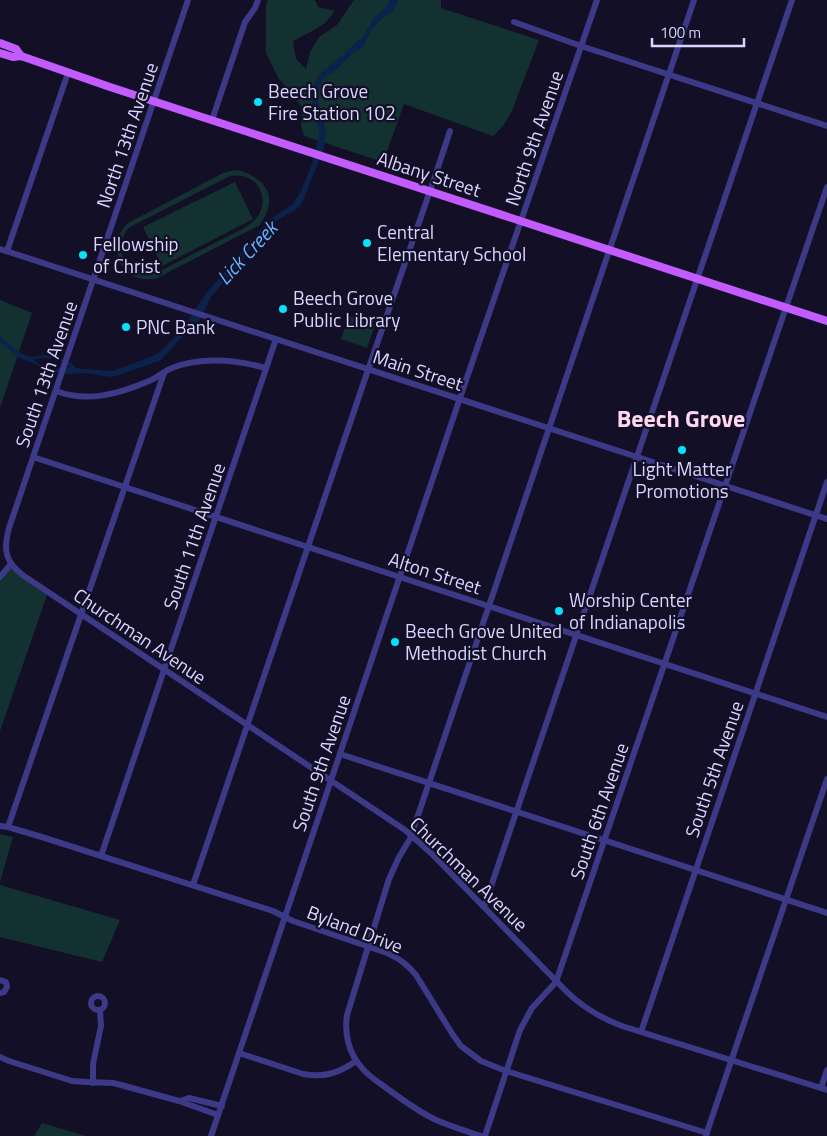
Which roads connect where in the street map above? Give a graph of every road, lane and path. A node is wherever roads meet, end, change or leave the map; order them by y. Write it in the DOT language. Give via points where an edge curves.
graph roads {
  1 [pos="188,0"];
  2 [pos="258,0"];
  3 [pos="597,0"];
  4 [pos="694,0"];
  5 [pos="792,0"];
  6 [pos="514,22"];
  7 [pos="0,43"];
  8 [pos="581,46"];
  9 [pos="0,53"];
  10 [pos="21,56"];
  11 [pos="68,73"];
  12 [pos="669,74"];
  13 [pos="154,102"];
  14 [pos="757,103"];
  15 [pos="212,120"];
  16 [pos="827,126"];
  17 [pos="450,130"];
  18 [pos="827,187"];
  19 [pos="429,192"];
  20 [pos="521,221"];
  21 [pos="3,250"];
  22 [pos="609,250"];
  23 [pos="698,279"];
  24 [pos="94,280"];
  25 [pos="786,308"];
  26 [pos="827,321"];
  27 [pos="276,339"];
  28 [pos="266,368"];
  29 [pos="368,370"];
  30 [pos="164,373"];
  31 [pos="56,391"];
  32 [pos="460,399"];
  33 [pos="548,428"];
  34 [pos="33,457"];
  35 [pos="637,457"];
  36 [pos="827,482"];
  37 [pos="725,486"];
  38 [pos="125,488"];
  39 [pos="816,516"];
  40 [pos="216,517"];
  41 [pos="827,519"];
  42 [pos="308,547"];
  43 [pos="11,564"];
  44 [pos="0,577"];
  45 [pos="400,578"];
  46 [pos="488,606"];
  47 [pos="82,614"];
  48 [pos="576,635"];
  49 [pos="665,664"];
  50 [pos="164,670"];
  51 [pos="756,694"];
  52 [pos="827,717"];
  53 [pos="248,725"];
  54 [pos="340,754"];
  55 [pos="827,779"];
  56 [pos="331,780"];
  57 [pos="428,782"];
  58 [pos="516,811"];
  59 [pos="0,822"];
  60 [pos="0,826"];
  61 [pos="8,827"];
  62 [pos="411,835"];
  63 [pos="605,840"];
  64 [pos="101,856"];
  65 [pos="695,870"];
  66 [pos="193,885"];
  67 [pos="786,899"];
  68 [pos="484,907"];
  69 [pos="827,913"];
  70 [pos="285,916"];
  71 [pos="368,946"];
  72 [pos="0,980"];
  73 [pos="556,982"];
  74 [pos="0,993"];
  75 [pos="100,1010"];
  76 [pos="641,1032"];
  77 [pos="239,1053"];
  78 [pos="0,1057"];
  79 [pos="731,1060"];
  80 [pos="356,1061"];
  81 [pos="827,1070"];
  82 [pos="506,1071"];
  83 [pos="93,1082"];
  84 [pos="824,1089"];
  85 [pos="179,1101"];
  86 [pos="222,1106"];
  87 [pos="218,1115"];
  88 [pos="706,1134"];
  89 [pos="212,1136"];
  90 [pos="481,1136"];
  91 [pos="485,1136"];
  1 -- 13 [label="street, North 13th Avenue"];
  2 -- 15 [label="street" via="245,22"];
  3 -- 8 [label="street, North 9th Avenue"];
  4 -- 12 [label="street"];
  5 -- 14 [label="street"];
  6 -- 8 [label="street"];
  7 -- 10 [label="main road, Albany Street" via="16,49"];
  8 -- 12 [label="street"];
  8 -- 20 [label="street, North 9th Avenue"];
  9 -- 10 [label="main road, Albany Street"];
  10 -- 11 [label="main road, Albany Street"];
  11 -- 13 [label="main road, Albany Street"];
  11 -- 21 [label="street"];
  12 -- 14 [label="street"];
  12 -- 22 [label="street"];
  13 -- 15 [label="main road, Albany Street"];
  13 -- 24 [label="street, North 13th Avenue"];
  14 -- 16 [label="street"];
  14 -- 23 [label="street"];
  15 -- 19 [label="main road, Albany Street"];
  17 -- 19 [label="street"];
  18 -- 25 [label="street, South 6th Avenue"];
  19 -- 20 [label="main road, Albany Street"];
  19 -- 29 [label="street"];
  20 -- 22 [label="main road, Albany Street"];
  20 -- 32 [label="street, North 9th Avenue"];
  21 -- 24 [label="street, Main Street"];
  22 -- 23 [label="main road, Albany Street"];
  22 -- 33 [label="street"];
  23 -- 25 [label="main road, Albany Street"];
  23 -- 35 [label="street"];
  24 -- 27 [label="street, Main Street"];
  24 -- 31 [label="street, South 13th Avenue"];
  25 -- 26 [label="main road, Albany Street"];
  25 -- 37 [label="street, South 6th Avenue"];
  27 -- 28 [label="street, South 11th Avenue"];
  27 -- 29 [label="street, Main Street"];
  28 -- 30 [label="street" via="218,360 189,363"];
  28 -- 40 [label="street, South 11th Avenue"];
  29 -- 32 [label="street, Main Street"];
  29 -- 42 [label="street"];
  30 -- 31 [label="street" via="100,396"];
  30 -- 38 [label="street"];
  31 -- 34 [label="street, South 13th Avenue"];
  32 -- 33 [label="street, Main Street"];
  32 -- 45 [label="street, South 9th Avenue"];
  33 -- 35 [label="street, Main Street"];
  33 -- 46 [label="street"];
  34 -- 38 [label="street, Alton Street"];
  34 -- 43 [label="street, South 13th Avenue" via="7,537 6,554"];
  35 -- 37 [label="street, Main Street"];
  35 -- 48 [label="street"];
  36 -- 39 [label="street, South 5th Avenue"];
  37 -- 39 [label="street, Main Street"];
  37 -- 49 [label="street, South 6th Avenue"];
  38 -- 40 [label="street, Alton Street"];
  38 -- 47 [label="street"];
  39 -- 41 [label="street, Main Street"];
  39 -- 51 [label="street, South 5th Avenue"];
  40 -- 42 [label="street, Alton Street"];
  40 -- 50 [label="street, South 11th Avenue"];
  42 -- 45 [label="street, Alton Street"];
  42 -- 53 [label="street"];
  43 -- 44 [label="street"];
  43 -- 47 [label="street, Churchman Avenue"];
  45 -- 46 [label="street, Alton Street"];
  45 -- 54 [label="street, South 9th Avenue"];
  46 -- 48 [label="street, Alton Street"];
  46 -- 57 [label="street"];
  47 -- 50 [label="street, Churchman Avenue"];
  47 -- 61 [label="street"];
  48 -- 49 [label="street, Alton Street"];
  48 -- 58 [label="street"];
  49 -- 51 [label="street, Alton Street"];
  49 -- 63 [label="street, South 6th Avenue"];
  50 -- 53 [label="street, Churchman Avenue"];
  50 -- 64 [label="street, South 11th Avenue"];
  51 -- 52 [label="street, Alton Street"];
  51 -- 65 [label="street, South 5th Avenue"];
  53 -- 56 [label="street, Churchman Avenue"];
  53 -- 66 [label="street"];
  54 -- 56 [label="street, South 9th Avenue"];
  54 -- 57 [label="street"];
  55 -- 67 [label="street"];
  56 -- 62 [label="street, Churchman Avenue"];
  56 -- 70 [label="street, South 9th Avenue"];
  57 -- 58 [label="street"];
  57 -- 62 [label="street"];
  58 -- 63 [label="street"];
  58 -- 68 [label="street"];
  59 -- 61 [label="street"];
  60 -- 61 [label="street"];
  61 -- 64 [label="street, Byland Drive"];
  62 -- 68 [label="street, Churchman Avenue"];
  62 -- 71 [label="street" via="389,879"];
  63 -- 65 [label="street"];
  63 -- 73 [label="street, South 6th Avenue"];
  64 -- 66 [label="street, Byland Drive"];
  65 -- 67 [label="street"];
  65 -- 76 [label="street, South 5th Avenue"];
  66 -- 70 [label="street, Byland Drive"];
  67 -- 69 [label="street"];
  67 -- 79 [label="street"];
  68 -- 73 [label="street, Churchman Avenue"];
  70 -- 71 [label="street, Byland Drive"];
  70 -- 77 [label="street, South 9th Avenue"];
  71 -- 80 [label="street" via="346,1018 347,1040"];
  71 -- 82 [label="street, Byland Drive" via="395,956 408,966 461,1046 481,1061"];
  72 -- 74 [label="street" via="7,986"];
  73 -- 76 [label="street, Churchman Avenue" via="593,1012"];
  73 -- 82 [label="street, South 6th Avenue" via="526,1018"];
  75 -- 83 [label="street" via="101,1026 93,1064"];
  76 -- 79 [label="street, Churchman Avenue"];
  77 -- 80 [label="street" via="303,1074 322,1076 334,1074"];
  77 -- 86 [label="street, South 9th Avenue"];
  78 -- 83 [label="street" via="66,1079"];
  79 -- 84 [label="street, Churchman Avenue"];
  79 -- 88 [label="street"];
  80 -- 90 [label="street" via="413,1107"];
  81 -- 84 [label="street"];
  82 -- 88 [label="street, Byland Drive"];
  82 -- 91 [label="street, South 6th Avenue"];
  83 -- 85 [label="street" via="113,1083"];
  85 -- 86 [label="street" via="189,1098"];
  85 -- 87 [label="street"];
  86 -- 87 [label="street, South 9th Avenue"];
  87 -- 89 [label="street, South 9th Avenue"];
}
